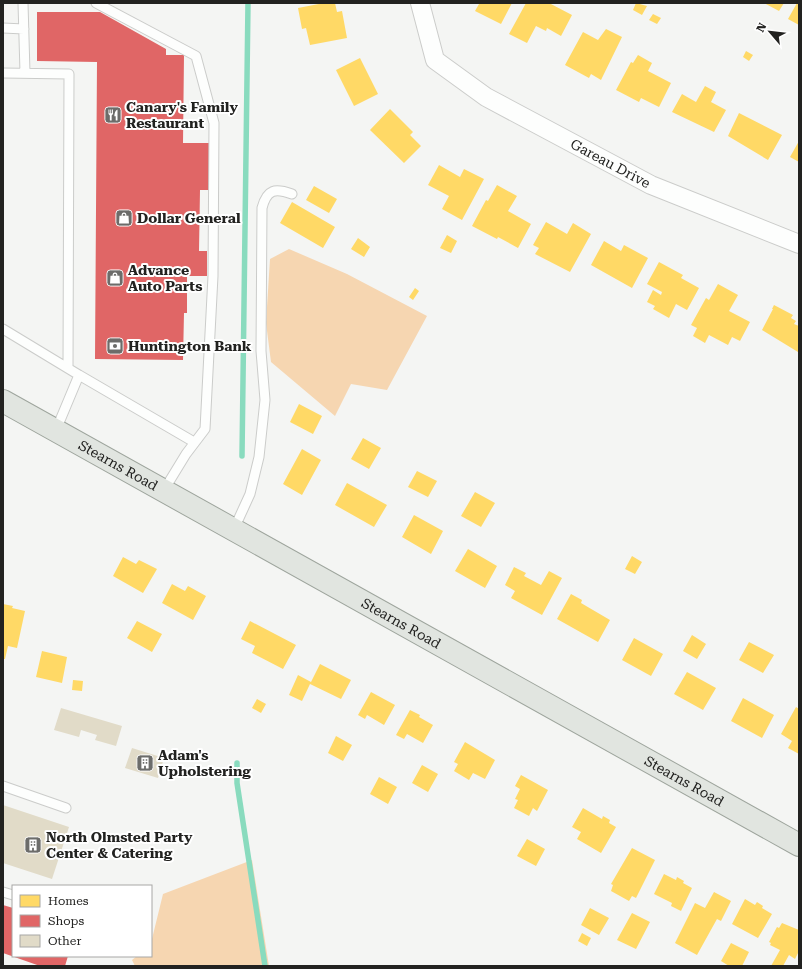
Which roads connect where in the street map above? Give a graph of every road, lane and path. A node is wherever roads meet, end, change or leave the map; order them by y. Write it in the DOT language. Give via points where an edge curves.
graph roads {
  1 [pos="23,3"];
  2 [pos="96,3"];
  3 [pos="420,3"];
  4 [pos="3,28"];
  5 [pos="24,29"];
  6 [pos="3,73"];
  7 [pos="25,73"];
  8 [pos="292,194"];
  9 [pos="799,244"];
  10 [pos="3,328"];
  11 [pos="68,368"];
  12 [pos="80,375"];
  13 [pos="3,401"];
  14 [pos="56,430"];
  15 [pos="194,442"];
  16 [pos="164,490"];
  17 [pos="234,529"];
  18 [pos="3,786"];
  19 [pos="66,808"];
  20 [pos="799,845"];
  1 -- 5 [label="lane"];
  2 -- 15 [label="lane" via="196,56 214,123 213,276 205,429"];
  3 -- 9 [label="street, Gareau Drive" via="435,60 486,97 651,185"];
  4 -- 5 [label="lane"];
  5 -- 7 [label="lane"];
  6 -- 7 [label="lane"];
  7 -- 11 [label="lane" via="69,74"];
  8 -- 17 [label="lane" via="280,190 272,192 264,198 262,208 261,352 265,400 259,457 250,494"];
  10 -- 11 [label="lane"];
  11 -- 12 [label="lane"];
  12 -- 14 [label="lane"];
  12 -- 15 [label="lane"];
  13 -- 14 [label="main road, Stearns Road"];
  14 -- 16 [label="main road, Stearns Road"];
  15 -- 16 [label="lane"];
  16 -- 17 [label="main road, Stearns Road"];
  17 -- 20 [label="main road, Stearns Road"];
  18 -- 19 [label="lane"];
}
